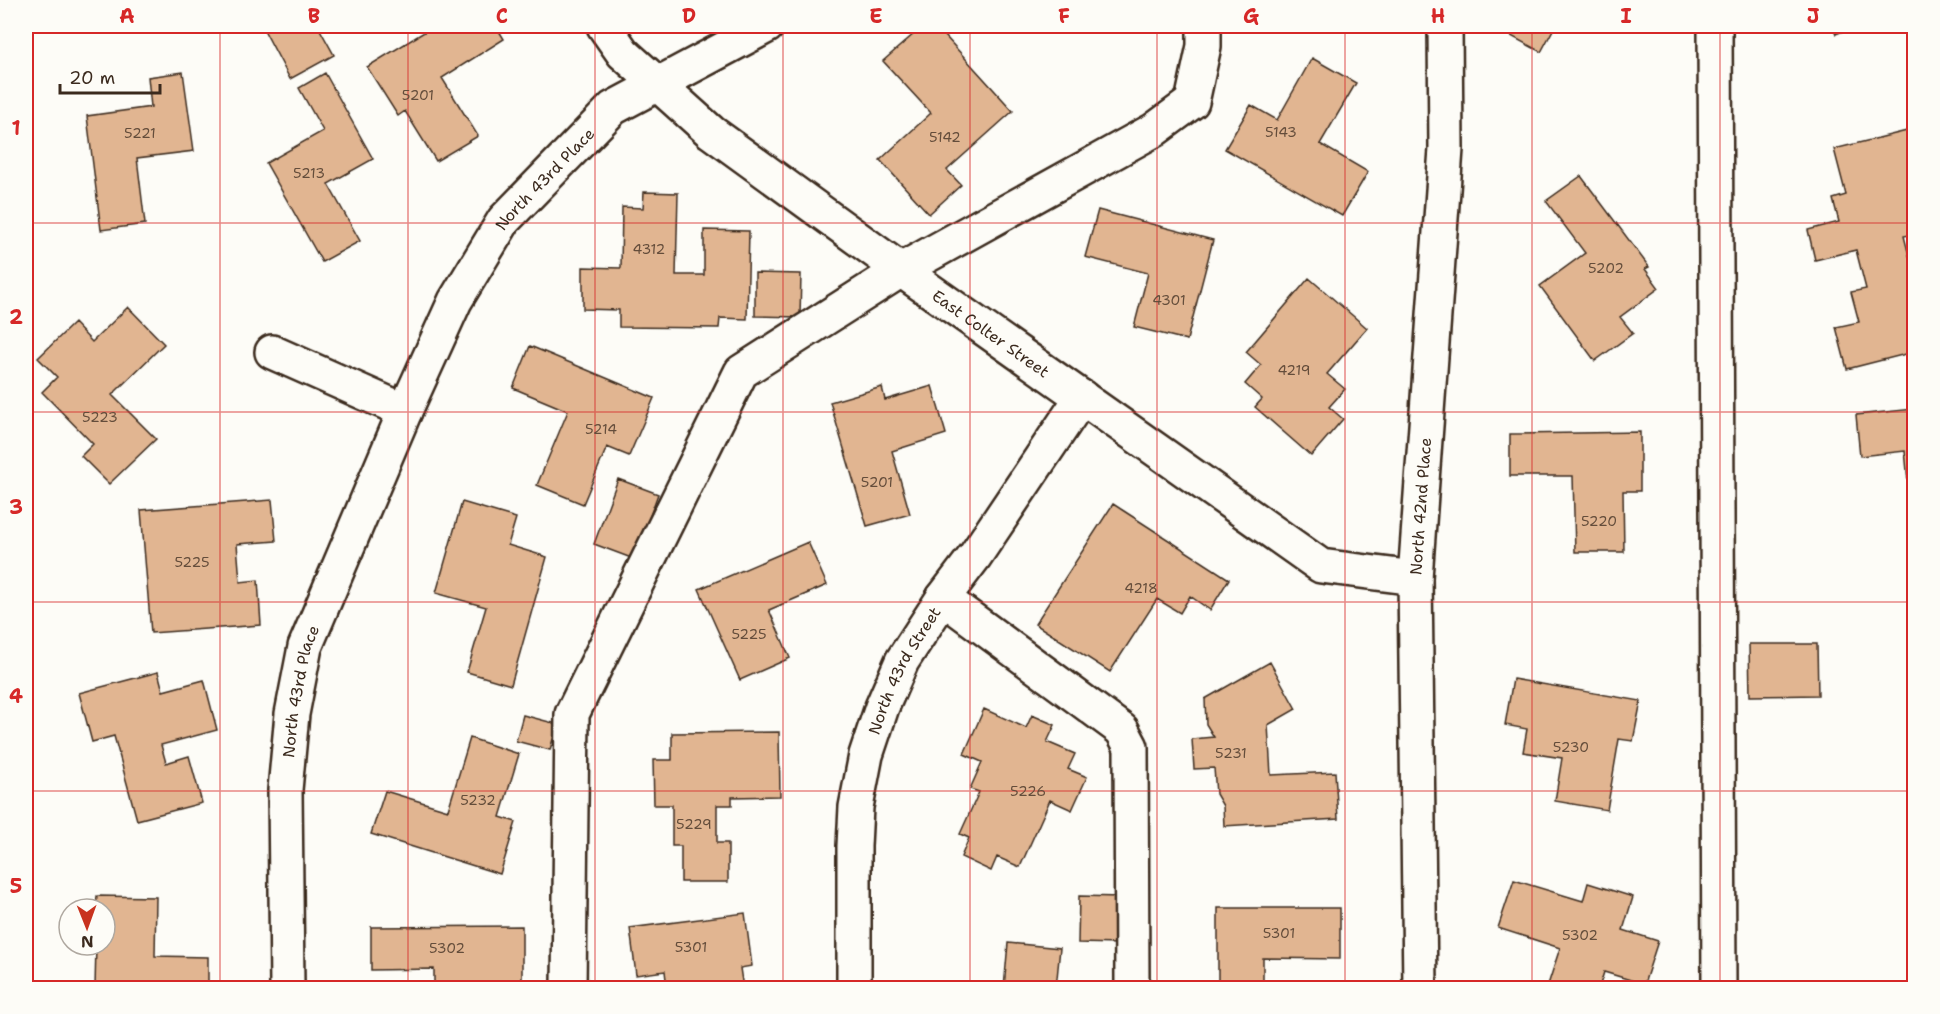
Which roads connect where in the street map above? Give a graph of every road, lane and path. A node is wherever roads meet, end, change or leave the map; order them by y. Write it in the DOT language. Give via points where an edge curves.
graph roads {
  1 [pos="603,26"];
  2 [pos="767,26"];
  3 [pos="1204,26"];
  4 [pos="1445,26"];
  5 [pos="1715,26"];
  6 [pos="659,84"];
  7 [pos="901,270"];
  8 [pos="272,352"];
  9 [pos="1082,397"];
  10 [pos="405,411"];
  11 [pos="1415,578"];
  12 [pos="943,598"];
  13 [pos="286,988"];
  14 [pos="569,988"];
  15 [pos="854,988"];
  16 [pos="1132,988"];
  17 [pos="1420,988"];
  18 [pos="1719,988"];
  1 -- 6 [label="street, East Colter Street" via="623,53"];
  2 -- 6 [label="street, North 43rd Place"];
  3 -- 7 [label="street" via="1204,46 1192,102 1154,130"];
  4 -- 11 [label="street, North 42nd Place" via="1446,149"];
  5 -- 18 [label="street"];
  6 -- 7 [label="street, East Colter Street" via="711,132"];
  6 -- 10 [label="street, North 43rd Place" via="613,108 504,220 455,302"];
  7 -- 9 [label="street, East Colter Street"];
  7 -- 14 [label="street" via="741,372 572,714"];
  8 -- 10 [label="street"];
  9 -- 11 [label="street, East Colter Street" via="1321,566"];
  9 -- 12 [label="street, North 43rd Street"];
  10 -- 13 [label="street, North 43rd Place" via="305,647 292,714 285,790"];
  11 -- 17 [label="street, North 42nd Place"];
  12 -- 15 [label="street, North 43rd Street" via="902,662 866,755 854,836"];
  12 -- 16 [label="street" via="1122,730 1131,747"];
}
